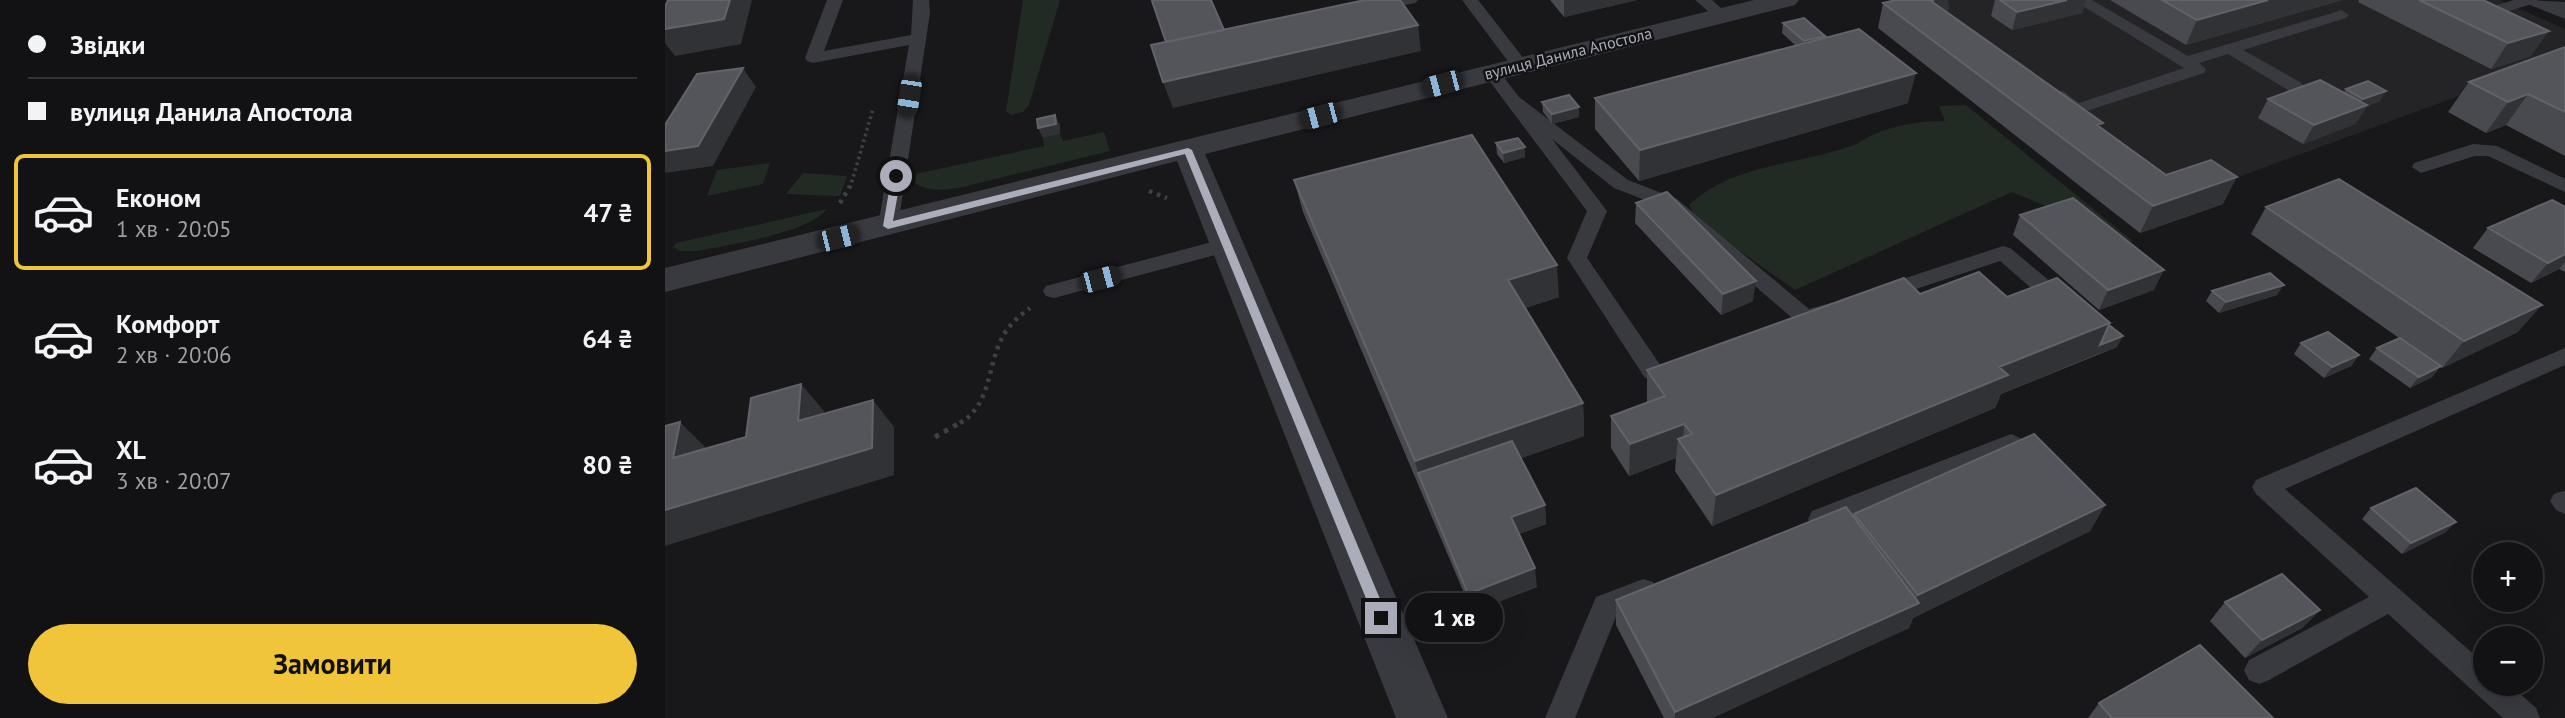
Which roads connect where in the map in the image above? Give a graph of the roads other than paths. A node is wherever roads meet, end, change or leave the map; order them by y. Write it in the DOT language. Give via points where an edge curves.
graph roads {
  1 [pos="835,0"];
  2 [pos="921,0"];
  3 [pos="1410,0"];
  4 [pos="1469,0"];
  5 [pos="1786,0"];
  6 [pos="2081,0"];
  7 [pos="2530,0"];
  8 [pos="2539,0"];
  9 [pos="1712,8"];
  10 [pos="1356,9"];
  11 [pos="2565,11"];
  12 [pos="2341,15"];
  13 [pos="2466,19"];
  14 [pos="918,38"];
  15 [pos="2229,48"];
  16 [pos="2185,62"];
  17 [pos="1505,68"];
  18 [pos="2294,86"];
  19 [pos="2046,87"];
  20 [pos="1512,100"];
  21 [pos="1188,150"];
  22 [pos="2420,167"];
  23 [pos="2565,186"];
  24 [pos="888,226"];
  25 [pos="1227,245"];
  26 [pos="665,280"];
  27 [pos="1054,291"];
  28 [pos="2064,305"];
  29 [pos="2565,356"];
  30 [pos="1653,372"];
  31 [pos="2055,487"];
  32 [pos="1796,530"];
  33 [pos="1669,580"];
  34 [pos="2390,599"];
  35 [pos="2259,670"];
  36 [pos="2473,672"];
  37 [pos="2500,696"];
  38 [pos="1422,718"];
  39 [pos="1560,718"];
  40 [pos="2525,718"];
  1 -- 14 [label="lane" via="813,58"];
  2 -- 14 [label="lane"];
  3 -- 10 [label="lane"];
  4 -- 17 [label="lane"];
  5 -- 9 [label="street, вулиця Данила Апостола"];
  6 -- 16 [label="lane"];
  7 -- 13 [label="lane"];
  8 -- 11 [label="street"];
  9 -- 17 [label="street, вулиця Данила Апостола"];
  12 -- 15 [label="lane"];
  14 -- 24 [label="lane"];
  15 -- 16 [label="lane"];
  15 -- 18 [label="lane"];
  16 -- 19 [label="lane" via="2198,69 2077,109"];
  17 -- 20 [label="lane"];
  17 -- 21 [label="street, вулиця Данила Апостола"];
  20 -- 28 [label="lane" via="1621,184 1670,204 1806,318 2003,253"];
  20 -- 30 [label="lane" via="1597,211 1577,258"];
  21 -- 24 [label="street, вулиця Данила Апостола"];
  21 -- 25 [label="street"];
  22 -- 23 [label="lane" via="2473,150 2491,150"];
  24 -- 26 [label="street, вулиця Данила Апостола"];
  25 -- 27 [label="lane"];
  25 -- 38 [label="street"];
  29 -- 34 [label="lane" via="2265,487"];
  31 -- 32 [label="lane" via="2011,444"];
  33 -- 39 [label="lane" via="1606,606"];
  34 -- 35 [label="lane"];
  34 -- 36 [label="lane"];
  37 -- 40 [label="lane"];
}
